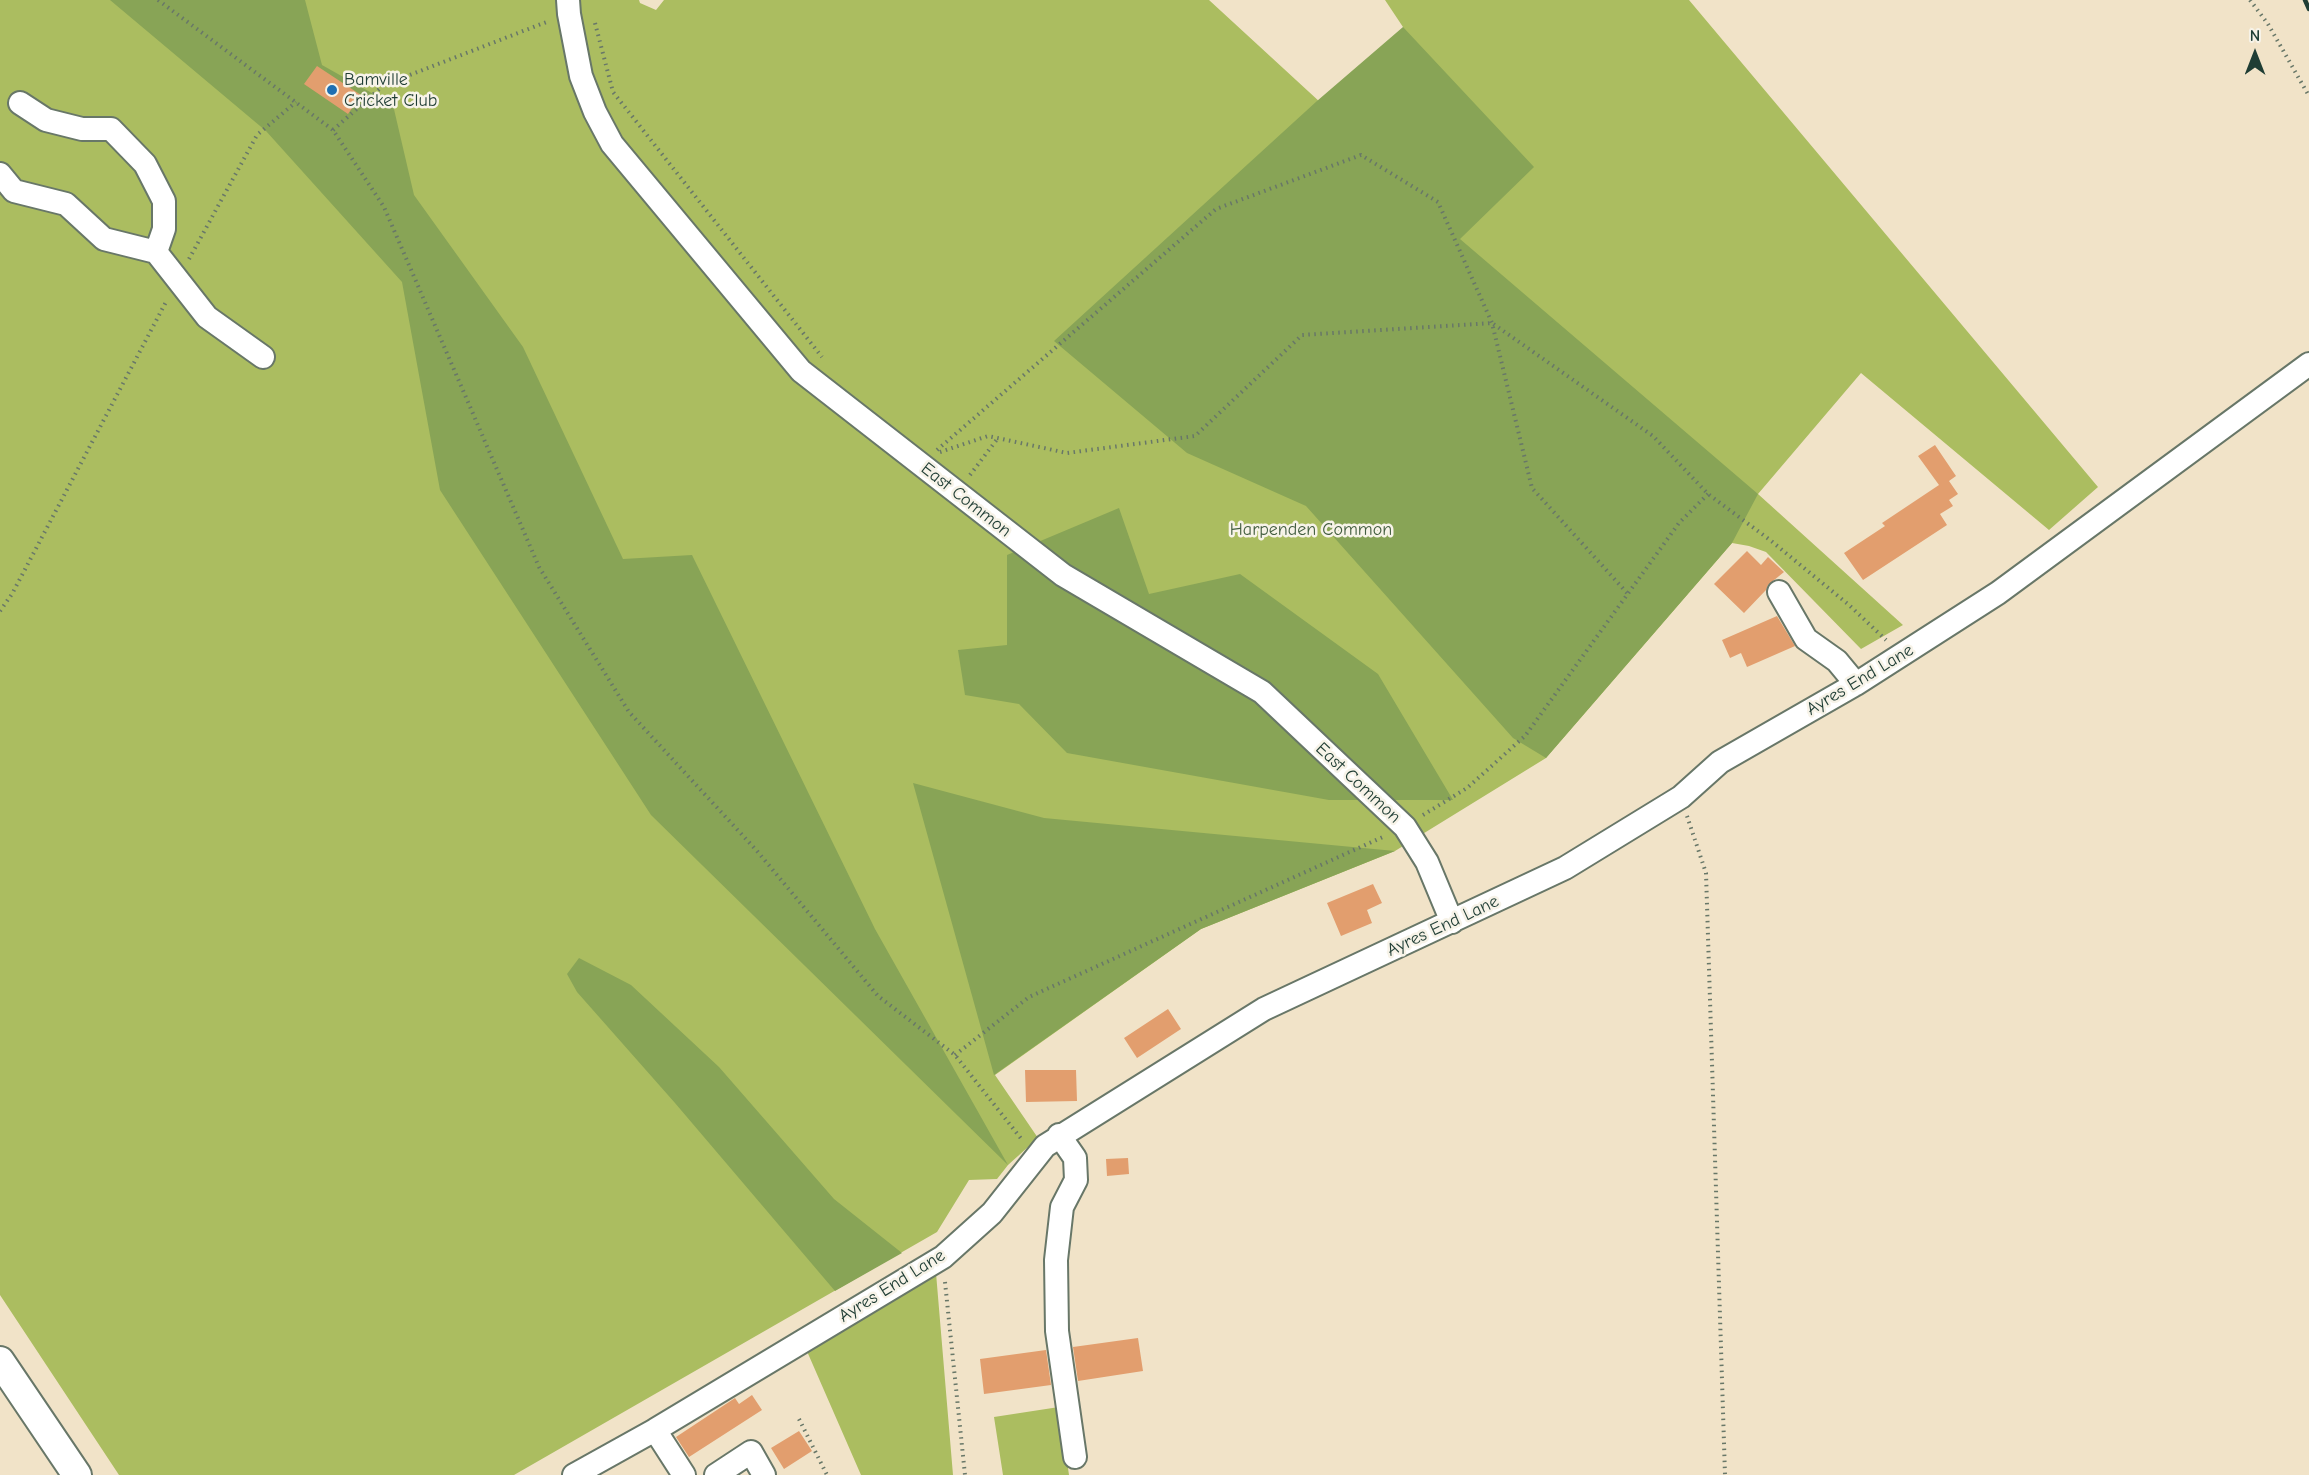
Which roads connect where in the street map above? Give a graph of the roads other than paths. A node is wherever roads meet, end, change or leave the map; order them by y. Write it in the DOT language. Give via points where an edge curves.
graph roads {
  1 [pos="568,7"];
  2 [pos="20,104"];
  3 [pos="0,174"];
  4 [pos="156,252"];
  5 [pos="263,357"];
  6 [pos="2309,364"];
  7 [pos="1779,592"];
  8 [pos="1856,684"];
  9 [pos="1452,922"];
  10 [pos="1059,1135"];
  11 [pos="0,1360"];
  12 [pos="655,1430"];
  13 [pos="1075,1457"];
  14 [pos="77,1475"];
  15 [pos="574,1475"];
  16 [pos="684,1475"];
  17 [pos="716,1475"];
  18 [pos="765,1475"];
  1 -- 9 [label="street, East Common" via="581,76 612,144 801,370 1063,575 1262,692 1405,827 1427,862"];
  2 -- 4 [label="street" via="46,120 82,129 111,129 145,164 164,201 164,229"];
  3 -- 4 [label="street" via="14,191 66,204 104,239"];
  4 -- 5 [label="street" via="207,317"];
  6 -- 8 [label="street, Ayres End Lane" via="1998,593"];
  7 -- 8 [label="street" via="1806,639 1837,661"];
  8 -- 9 [label="street, Ayres End Lane" via="1720,762 1681,797 1565,868"];
  9 -- 10 [label="street, Ayres End Lane" via="1264,1009"];
  10 -- 12 [label="street, Ayres End Lane" via="1045,1146 992,1213 943,1257"];
  10 -- 13 [label="street" via="1075,1158 1076,1180 1062,1207 1056,1260 1057,1331"];
  11 -- 14 [label="main road"];
  12 -- 15 [label="street, Ayres End Lane"];
  12 -- 16 [label="street"];
  17 -- 18 [label="street" via="751,1452"];
}
